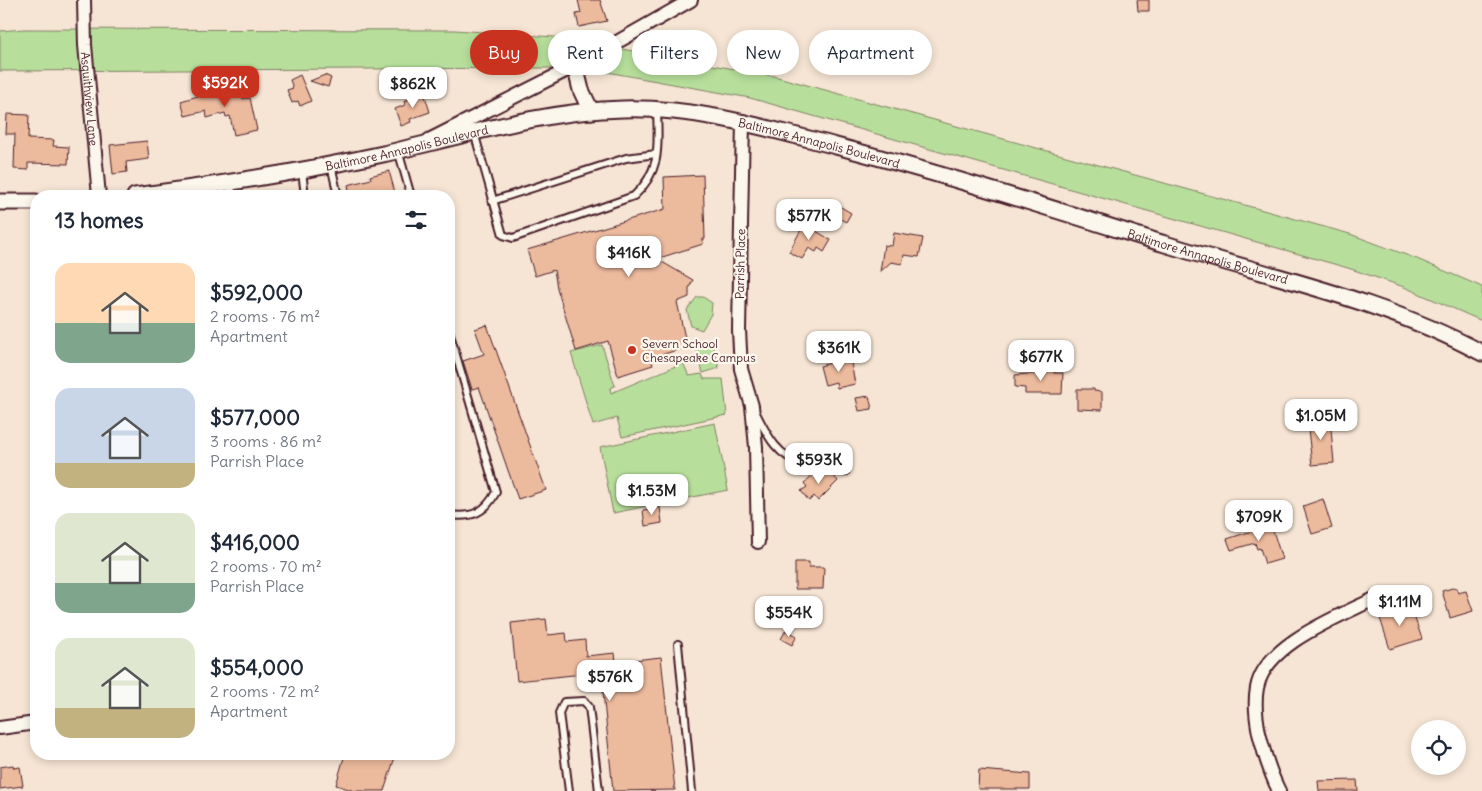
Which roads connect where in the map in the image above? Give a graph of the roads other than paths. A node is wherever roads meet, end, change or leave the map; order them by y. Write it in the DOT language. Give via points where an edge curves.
graph roads {
  1 [pos="84,0"];
  2 [pos="691,0"];
  3 [pos="622,39"];
  4 [pos="557,75"];
  5 [pos="577,75"];
  6 [pos="657,110"];
  7 [pos="592,111"];
  8 [pos="743,121"];
  9 [pos="473,131"];
  10 [pos="420,144"];
  11 [pos="398,150"];
  12 [pos="656,154"];
  13 [pos="331,165"];
  14 [pos="302,171"];
  15 [pos="98,190"];
  16 [pos="232,190"];
  17 [pos="304,190"];
  18 [pos="337,190"];
  19 [pos="409,190"];
  20 [pos="492,201"];
  21 [pos="0,202"];
  22 [pos="30,202"];
  23 [pos="455,352"];
  24 [pos="1482,353"];
  25 [pos="752,406"];
  26 [pos="845,472"];
  27 [pos="455,515"];
  28 [pos="758,542"];
  29 [pos="1378,597"];
  30 [pos="678,644"];
  31 [pos="30,723"];
  32 [pos="0,728"];
  33 [pos="569,791"];
  34 [pos="599,791"];
  35 [pos="692,791"];
  36 [pos="1279,791"];
  1 -- 15 [label="street, Asquithview Lane"];
  2 -- 3 [label="street"];
  4 -- 10 [label="street"];
  5 -- 7 [label="street"];
  6 -- 7 [label="street, Baltimore Annapolis Boulevard"];
  6 -- 8 [label="street, Baltimore Annapolis Boulevard"];
  6 -- 12 [label="lane"];
  7 -- 9 [label="street, Baltimore Annapolis Boulevard"];
  8 -- 24 [label="street, Baltimore Annapolis Boulevard" via="918,169 1358,302 1450,335"];
  8 -- 25 [label="street, Parrish Place" via="739,330 741,369"];
  9 -- 10 [label="street, Baltimore Annapolis Boulevard"];
  9 -- 20 [label="lane"];
  10 -- 11 [label="street, Baltimore Annapolis Boulevard"];
  11 -- 13 [label="street, Baltimore Annapolis Boulevard"];
  11 -- 19 [label="lane"];
  12 -- 20 [label="lane" via="626,158"];
  12 -- 20 [label="lane" via="655,169 645,186 634,196 513,238 503,235"];
  13 -- 14 [label="street, Baltimore Annapolis Boulevard"];
  13 -- 18 [label="lane"];
  14 -- 16 [label="street, Baltimore Annapolis Boulevard"];
  14 -- 17 [label="lane"];
  21 -- 22 [label="street"];
  23 -- 27 [label="lane" via="496,492 489,506 479,513"];
  25 -- 26 [label="lane" via="765,431 787,458 804,463 837,462"];
  25 -- 28 [label="street, Parrish Place"];
  29 -- 36 [label="street" via="1296,639 1271,659 1257,686 1254,710 1272,777"];
  30 -- 35 [label="lane"];
  31 -- 32 [label="street"];
  33 -- 34 [label="lane" via="559,713 564,702 584,701 589,707"];
}
